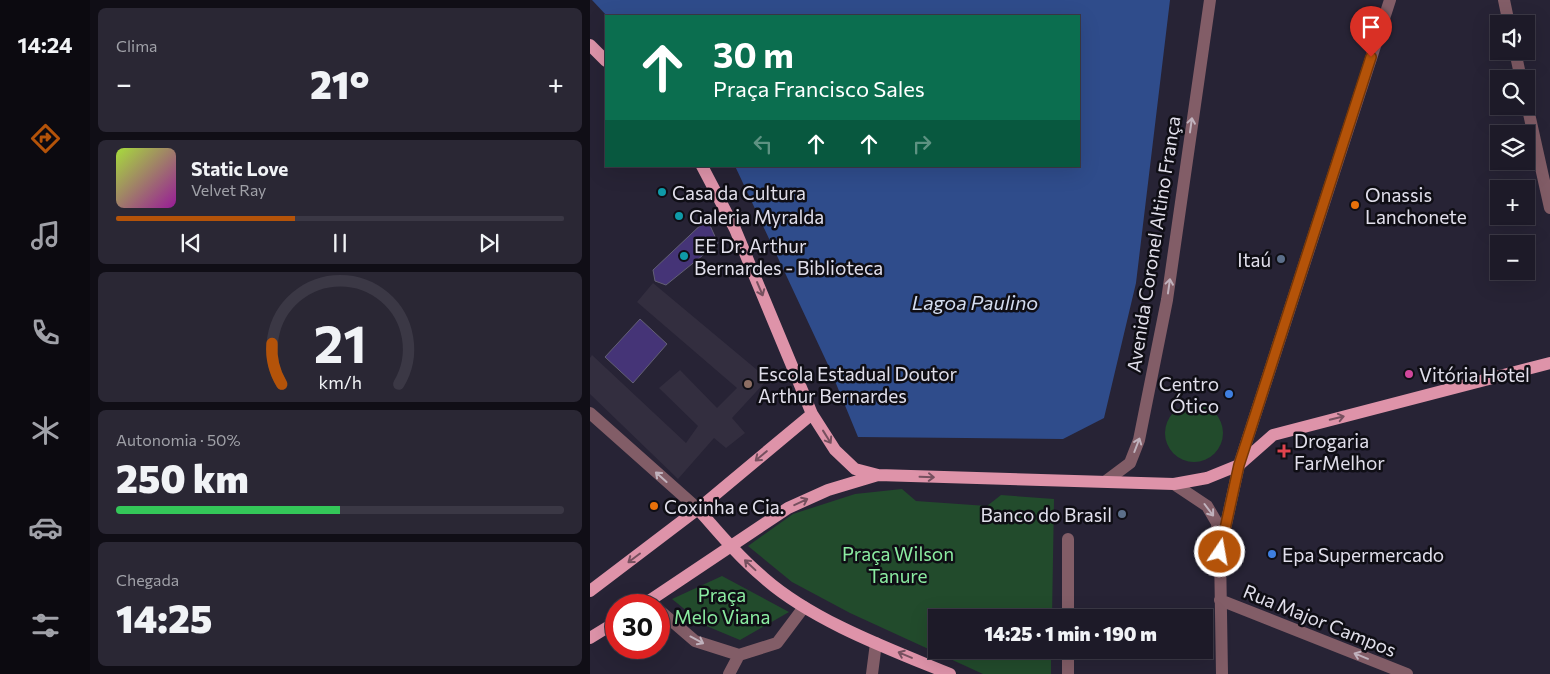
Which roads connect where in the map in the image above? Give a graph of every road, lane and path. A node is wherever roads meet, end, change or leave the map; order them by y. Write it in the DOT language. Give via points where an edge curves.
graph roads {
  1 [pos="1210,0"];
  2 [pos="1390,0"];
  3 [pos="1504,0"];
  4 [pos="1507,15"];
  5 [pos="590,45"];
  6 [pos="605,60"];
  7 [pos="1529,115"];
  8 [pos="703,167"];
  9 [pos="1550,208"];
  10 [pos="1550,363"];
  11 [pos="590,413"];
  12 [pos="812,414"];
  13 [pos="1239,466"];
  14 [pos="878,475"];
  15 [pos="1106,481"];
  16 [pos="1174,484"];
  17 [pos="698,509"];
  18 [pos="1068,539"];
  19 [pos="731,548"];
  20 [pos="1220,552"];
  21 [pos="590,592"];
  22 [pos="666,594"];
  23 [pos="1220,600"];
  24 [pos="804,607"];
  25 [pos="1068,609"];
  26 [pos="670,620"];
  27 [pos="605,629"];
  28 [pos="590,638"];
  29 [pos="876,643"];
  30 [pos="739,655"];
  31 [pos="1068,659"];
  32 [pos="729,674"];
  33 [pos="872,674"];
  34 [pos="950,674"];
  35 [pos="1068,674"];
  36 [pos="1222,674"];
  37 [pos="1407,674"];
  15 -- 1 [label="street, Avenida Coronel Altino França, one-way" via="1130,462 1139,440 1167,300"];
  2 -- 13 [label="street"];
  3 -- 4 [label="street"];
  5 -- 6 [label="main road"];
  7 -- 9 [label="street"];
  8 -- 12 [label="main road, one-way" via="735,229"];
  13 -- 10 [label="main road, one-way" via="1273,435"];
  17 -- 11 [label="street, one-way"];
  12 -- 14 [label="main road, one-way" via="835,450 849,463 856,469"];
  12 -- 17 [label="main road, one-way"];
  13 -- 16 [label="main road" via="1207,478"];
  13 -- 20 [label="street"];
  14 -- 15 [label="main road, one-way"];
  19 -- 14 [label="main road, one-way" via="788,508 828,490"];
  15 -- 16 [label="main road"];
  16 -- 20 [label="street, one-way" via="1207,506 1217,523"];
  17 -- 19 [label="main road"];
  17 -- 21 [label="main road, one-way"];
  18 -- 25 [label="street"];
  19 -- 22 [label="main road"];
  24 -- 19 [label="main road, one-way" via="765,579"];
  20 -- 23 [label="street"];
  23 -- 36 [label="street"];
  37 -- 23 [label="street, Rua Major Campos, one-way"];
  24 -- 29 [label="main road"];
  24 -- 30 [label="street" via="777,643"];
  26 -- 30 [label="street, one-way" via="696,641"];
  27 -- 28 [label="main road"];
  29 -- 33 [label="street"];
  34 -- 29 [label="main road, one-way"];
  30 -- 32 [label="street"];
  31 -- 35 [label="street"];
}
